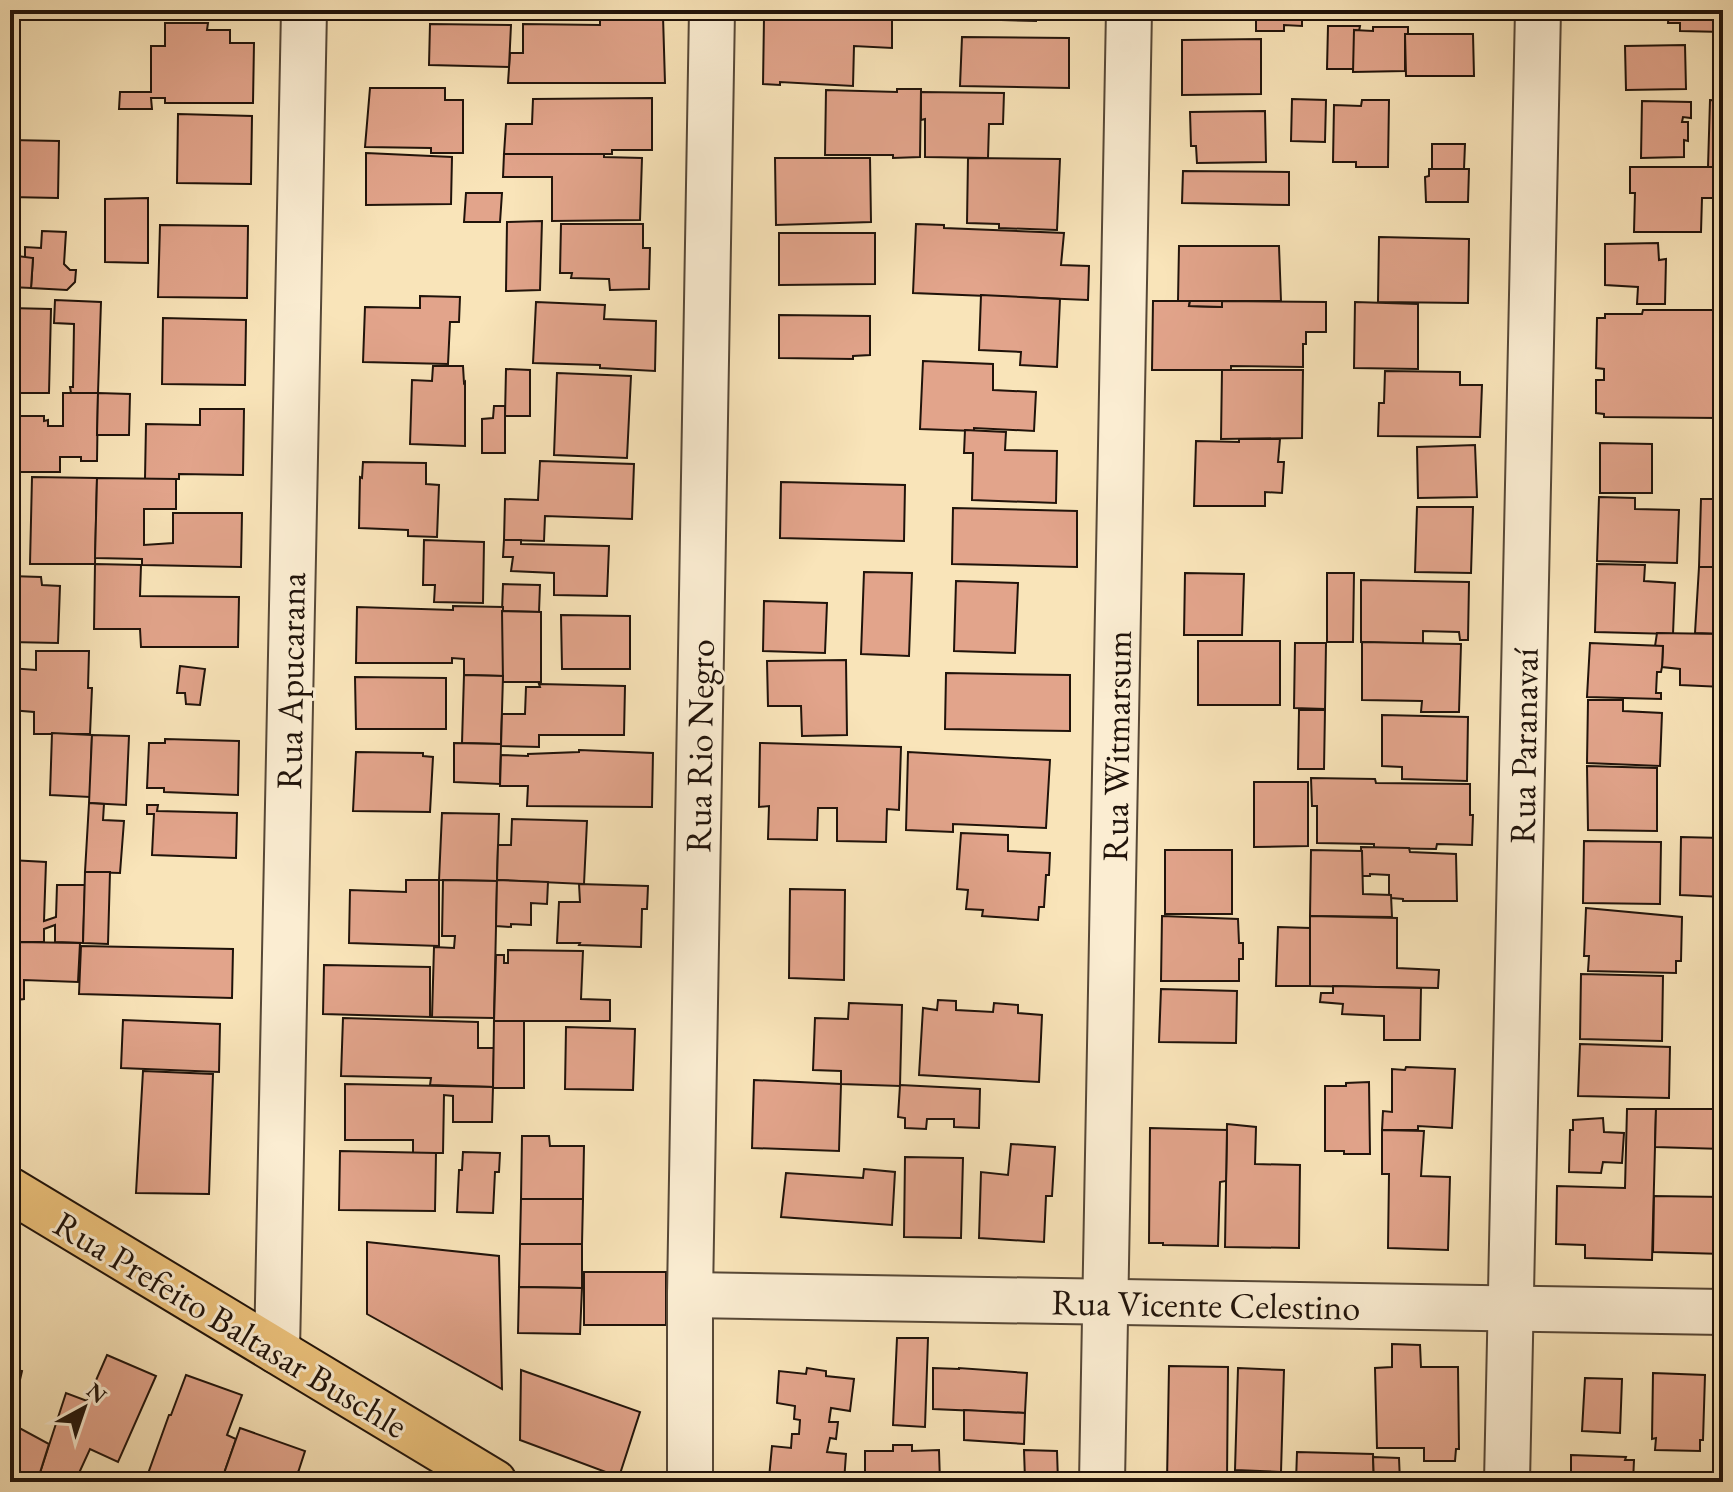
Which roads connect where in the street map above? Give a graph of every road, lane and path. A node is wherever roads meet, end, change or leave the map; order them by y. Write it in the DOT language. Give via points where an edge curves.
graph roads {
  1 [pos="304,10"];
  2 [pos="712,10"];
  3 [pos="1129,10"];
  4 [pos="1538,10"];
  5 [pos="10,1190"];
  6 [pos="690,1295"];
  7 [pos="1107,1302"];
  8 [pos="1511,1309"];
  9 [pos="1723,1312"];
  10 [pos="277,1351"];
  11 [pos="494,1482"];
  12 [pos="690,1482"];
  13 [pos="1102,1482"];
  14 [pos="1507,1482"];
  1 -- 10 [label="street, Rua Apucarana"];
  2 -- 6 [label="street, Rua Rio Negro"];
  3 -- 7 [label="street, Rua Witmarsum"];
  4 -- 8 [label="street, Rua Paranavaí"];
  5 -- 10 [label="main road, Rua Prefeito Baltasar Buschle"];
  6 -- 7 [label="street, Rua Vicente Celestino"];
  6 -- 12 [label="street, Rua Rio Negro"];
  7 -- 8 [label="street, Rua Vicente Celestino"];
  7 -- 13 [label="street, Rua Witmarsum"];
  8 -- 9 [label="street, Rua Vicente Celestino"];
  8 -- 14 [label="street, Rua Paranavaí"];
  10 -- 11 [label="main road, Rua Prefeito Baltasar Buschle"];
}
